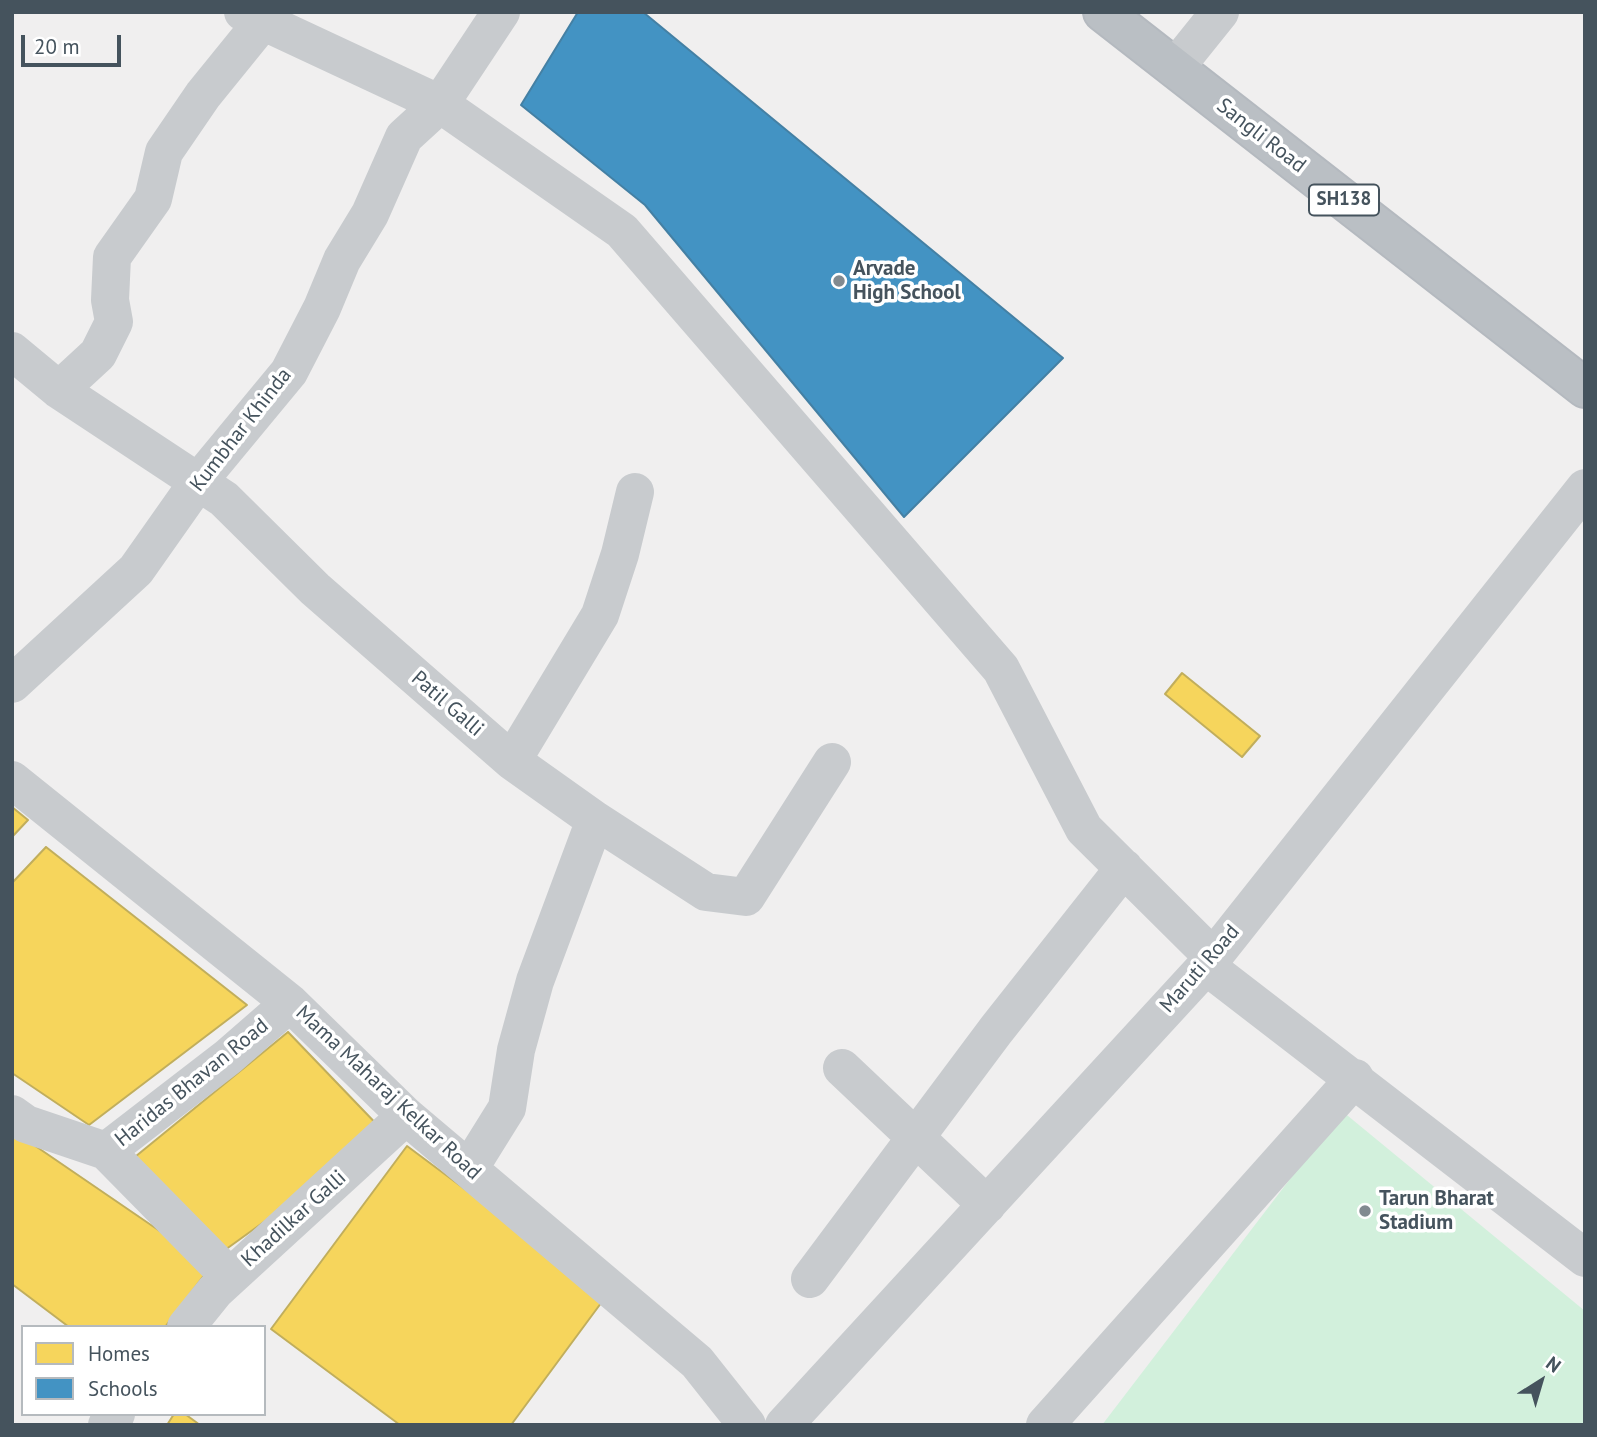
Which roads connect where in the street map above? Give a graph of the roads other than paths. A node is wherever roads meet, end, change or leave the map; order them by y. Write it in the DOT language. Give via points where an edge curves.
graph roads {
  1 [pos="501,12"];
  2 [pos="1103,12"];
  3 [pos="1220,12"];
  4 [pos="253,17"];
  5 [pos="1175,68"];
  6 [pos="440,104"];
  7 [pos="12,351"];
  8 [pos="1585,388"];
  9 [pos="59,390"];
  10 [pos="198,482"];
  11 [pos="1585,488"];
  12 [pos="635,492"];
  13 [pos="12,684"];
  14 [pos="512,761"];
  15 [pos="832,762"];
  16 [pos="12,780"];
  17 [pos="595,820"];
  18 [pos="1124,869"];
  19 [pos="1210,961"];
  20 [pos="290,1003"];
  21 [pos="842,1068"];
  22 [pos="1354,1078"];
  23 [pos="12,1114"];
  24 [pos="406,1116"];
  25 [pos="916,1137"];
  26 [pos="106,1151"];
  27 [pos="469,1169"];
  28 [pos="987,1205"];
  29 [pos="1585,1258"];
  30 [pos="230,1277"];
  31 [pos="810,1279"];
  32 [pos="188,1325"];
  33 [pos="747,1425"];
  34 [pos="784,1425"];
  35 [pos="1045,1425"];
  1 -- 6 [label="street, Kumbhar Khinda"];
  2 -- 5 [label="highway, Sangli Road / SH138"];
  3 -- 5 [label="street"];
  4 -- 6 [label="street"];
  4 -- 9 [label="street" via="164,152 153,199 112,257 114,322 98,354"];
  5 -- 8 [label="highway, Sangli Road / SH138"];
  6 -- 10 [label="street, Kumbhar Khinda" via="404,136 370,214 342,260 289,372"];
  6 -- 18 [label="street" via="622,231 1000,669 1084,829"];
  7 -- 9 [label="street, Patil Galli"];
  9 -- 10 [label="street, Patil Galli"];
  10 -- 13 [label="street, Kumbhar Khinda" via="136,570"];
  10 -- 14 [label="street, Patil Galli" via="224,499 315,589"];
  11 -- 19 [label="street, Maruti Road"];
  12 -- 14 [label="street" via="600,615"];
  14 -- 17 [label="street, Patil Galli"];
  15 -- 17 [label="street, Patil Galli" via="746,897 706,892"];
  16 -- 20 [label="street, Mama Maharaj Kelkar Road"];
  17 -- 27 [label="street" via="535,981 516,1050 507,1108"];
  18 -- 19 [label="street"];
  18 -- 25 [label="street"];
  19 -- 22 [label="street"];
  19 -- 28 [label="street, Maruti Road"];
  20 -- 24 [label="street, Mama Maharaj Kelkar Road"];
  20 -- 26 [label="street, Haridas Bhavan Road"];
  21 -- 25 [label="street"];
  22 -- 29 [label="street"];
  22 -- 35 [label="street"];
  23 -- 26 [label="street, Haridas Bhavan Road" via="26,1124"];
  24 -- 27 [label="street, Mama Maharaj Kelkar Road"];
  24 -- 30 [label="street, Khadilkar Galli"];
  25 -- 28 [label="street"];
  25 -- 31 [label="street"];
  26 -- 30 [label="street"];
  27 -- 33 [label="street, Mama Maharaj Kelkar Road" via="697,1362"];
  28 -- 34 [label="street, Maruti Road"];
  30 -- 32 [label="street, Khadilkar Galli"];
}
